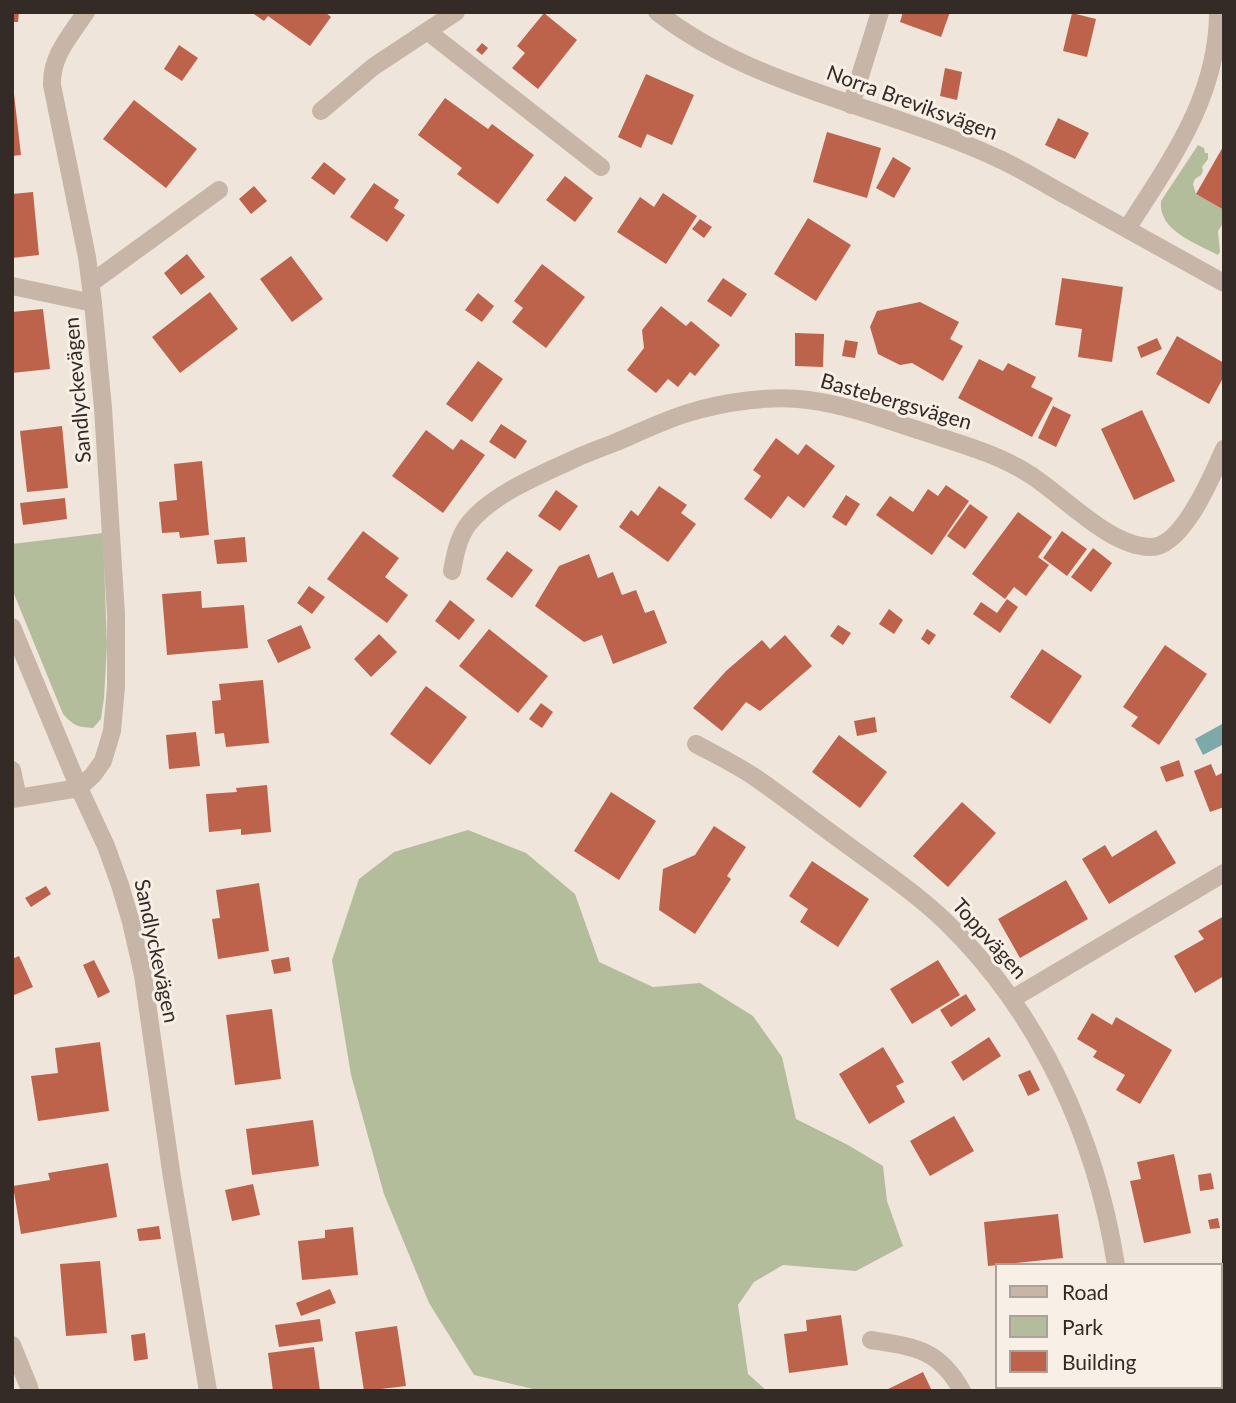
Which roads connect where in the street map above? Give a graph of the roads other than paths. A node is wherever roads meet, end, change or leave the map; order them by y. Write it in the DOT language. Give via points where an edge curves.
graph roads {
  1 [pos="86,12"];
  2 [pos="456,12"];
  3 [pos="657,12"];
  4 [pos="880,12"];
  5 [pos="1218,12"];
  6 [pos="426,32"];
  7 [pos="851,105"];
  8 [pos="321,111"];
  9 [pos="601,167"];
  10 [pos="219,190"];
  11 [pos="1127,229"];
  12 [pos="91,283"];
  13 [pos="1224,283"];
  14 [pos="12,286"];
  15 [pos="93,303"];
  16 [pos="1224,449"];
  17 [pos="452,570"];
  18 [pos="12,627"];
  19 [pos="696,744"];
  20 [pos="12,770"];
  21 [pos="79,788"];
  22 [pos="15,799"];
  23 [pos="1224,873"];
  24 [pos="1012,999"];
  25 [pos="1116,1263"];
  26 [pos="871,1340"];
  27 [pos="12,1345"];
  28 [pos="30,1391"];
  29 [pos="208,1391"];
  30 [pos="962,1391"];
  1 -- 12 [label="street, Sandlyckevägen" via="56,57 52,85"];
  2 -- 6 [label="street"];
  3 -- 7 [label="street, Norra Breviksvägen" via="735,59"];
  4 -- 7 [label="street"];
  5 -- 11 [label="street" via="1212,66 1195,117"];
  6 -- 8 [label="street" via="373,67"];
  6 -- 9 [label="street"];
  7 -- 11 [label="street, Norra Breviksvägen" via="998,158"];
  10 -- 12 [label="street"];
  11 -- 13 [label="street, Norra Breviksvägen"];
  12 -- 15 [label="street, Sandlyckevägen"];
  14 -- 15 [label="street"];
  15 -- 21 [label="street, Sandlyckevägen" via="116,614 116,687 112,731 103,761"];
  16 -- 17 [label="street, Bastebergsvägen" via="1187,521 1168,540 1149,547 1105,531 1007,462 867,413 805,399 715,406 577,458 490,503 467,526 456,547"];
  18 -- 21 [label="street"];
  19 -- 24 [label="street, Toppvägen" via="754,777 914,894 975,953"];
  20 -- 22 [label="street"];
  21 -- 22 [label="street"];
  21 -- 29 [label="street, Sandlyckevägen" via="120,885 143,975"];
  23 -- 24 [label="street"];
  24 -- 25 [label="street, Toppvägen" via="1038,1040 1080,1128 1102,1195"];
  26 -- 30 [label="street" via="922,1351 937,1359"];
  27 -- 28 [label="street"];
}
